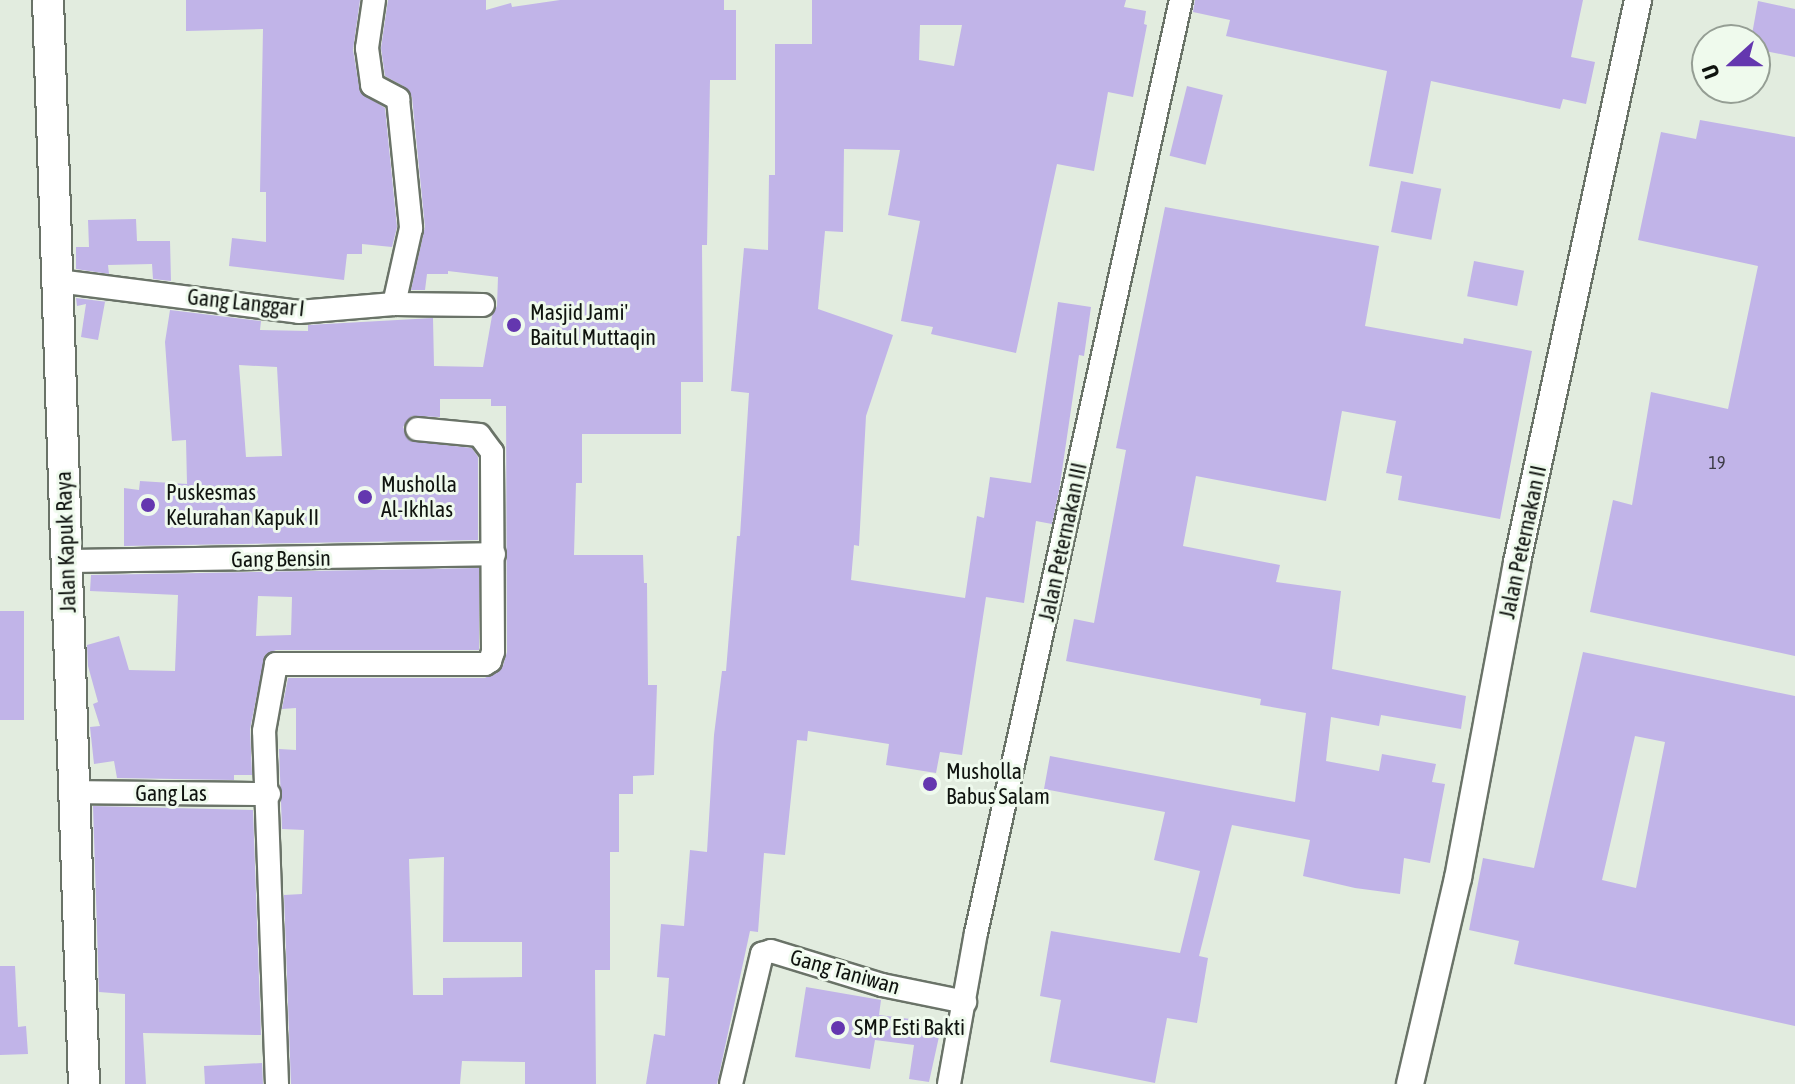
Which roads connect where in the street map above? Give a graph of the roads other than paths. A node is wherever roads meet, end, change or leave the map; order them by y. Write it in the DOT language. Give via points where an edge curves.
graph roads {
  1 [pos="48,0"];
  2 [pos="374,0"];
  3 [pos="1181,0"];
  4 [pos="1638,0"];
  5 [pos="58,281"];
  6 [pos="394,304"];
  7 [pos="483,305"];
  8 [pos="417,429"];
  9 [pos="494,554"];
  10 [pos="67,561"];
  11 [pos="75,792"];
  12 [pos="269,794"];
  13 [pos="965,1002"];
  14 [pos="84,1084"];
  15 [pos="277,1084"];
  16 [pos="731,1084"];
  17 [pos="949,1084"];
  18 [pos="1410,1084"];
  1 -- 5 [label="main road, Jalan Kapuk Raya"];
  2 -- 6 [label="street" via="367,48 372,85 398,99 411,228"];
  3 -- 13 [label="street, Jalan Peternakan III"];
  4 -- 18 [label="street, Jalan Peternakan II" via="1517,562 1458,878"];
  5 -- 6 [label="street, Gang Langgar I" via="299,312"];
  5 -- 10 [label="main road, Jalan Kapuk Raya"];
  6 -- 7 [label="street, Gang Langgar I"];
  8 -- 9 [label="street" via="479,435 492,452"];
  9 -- 10 [label="street, Gang Bensin"];
  9 -- 12 [label="street" via="490,661 276,664 264,731"];
  10 -- 11 [label="main road, Jalan Kapuk Raya"];
  11 -- 12 [label="street, Gang Las"];
  11 -- 14 [label="main road, Jalan Kapuk Raya"];
  12 -- 15 [label="street"];
  13 -- 16 [label="street, Gang Taniwan" via="882,985 771,951 762,954"];
  13 -- 17 [label="street, Jalan Peternakan III"];
}
